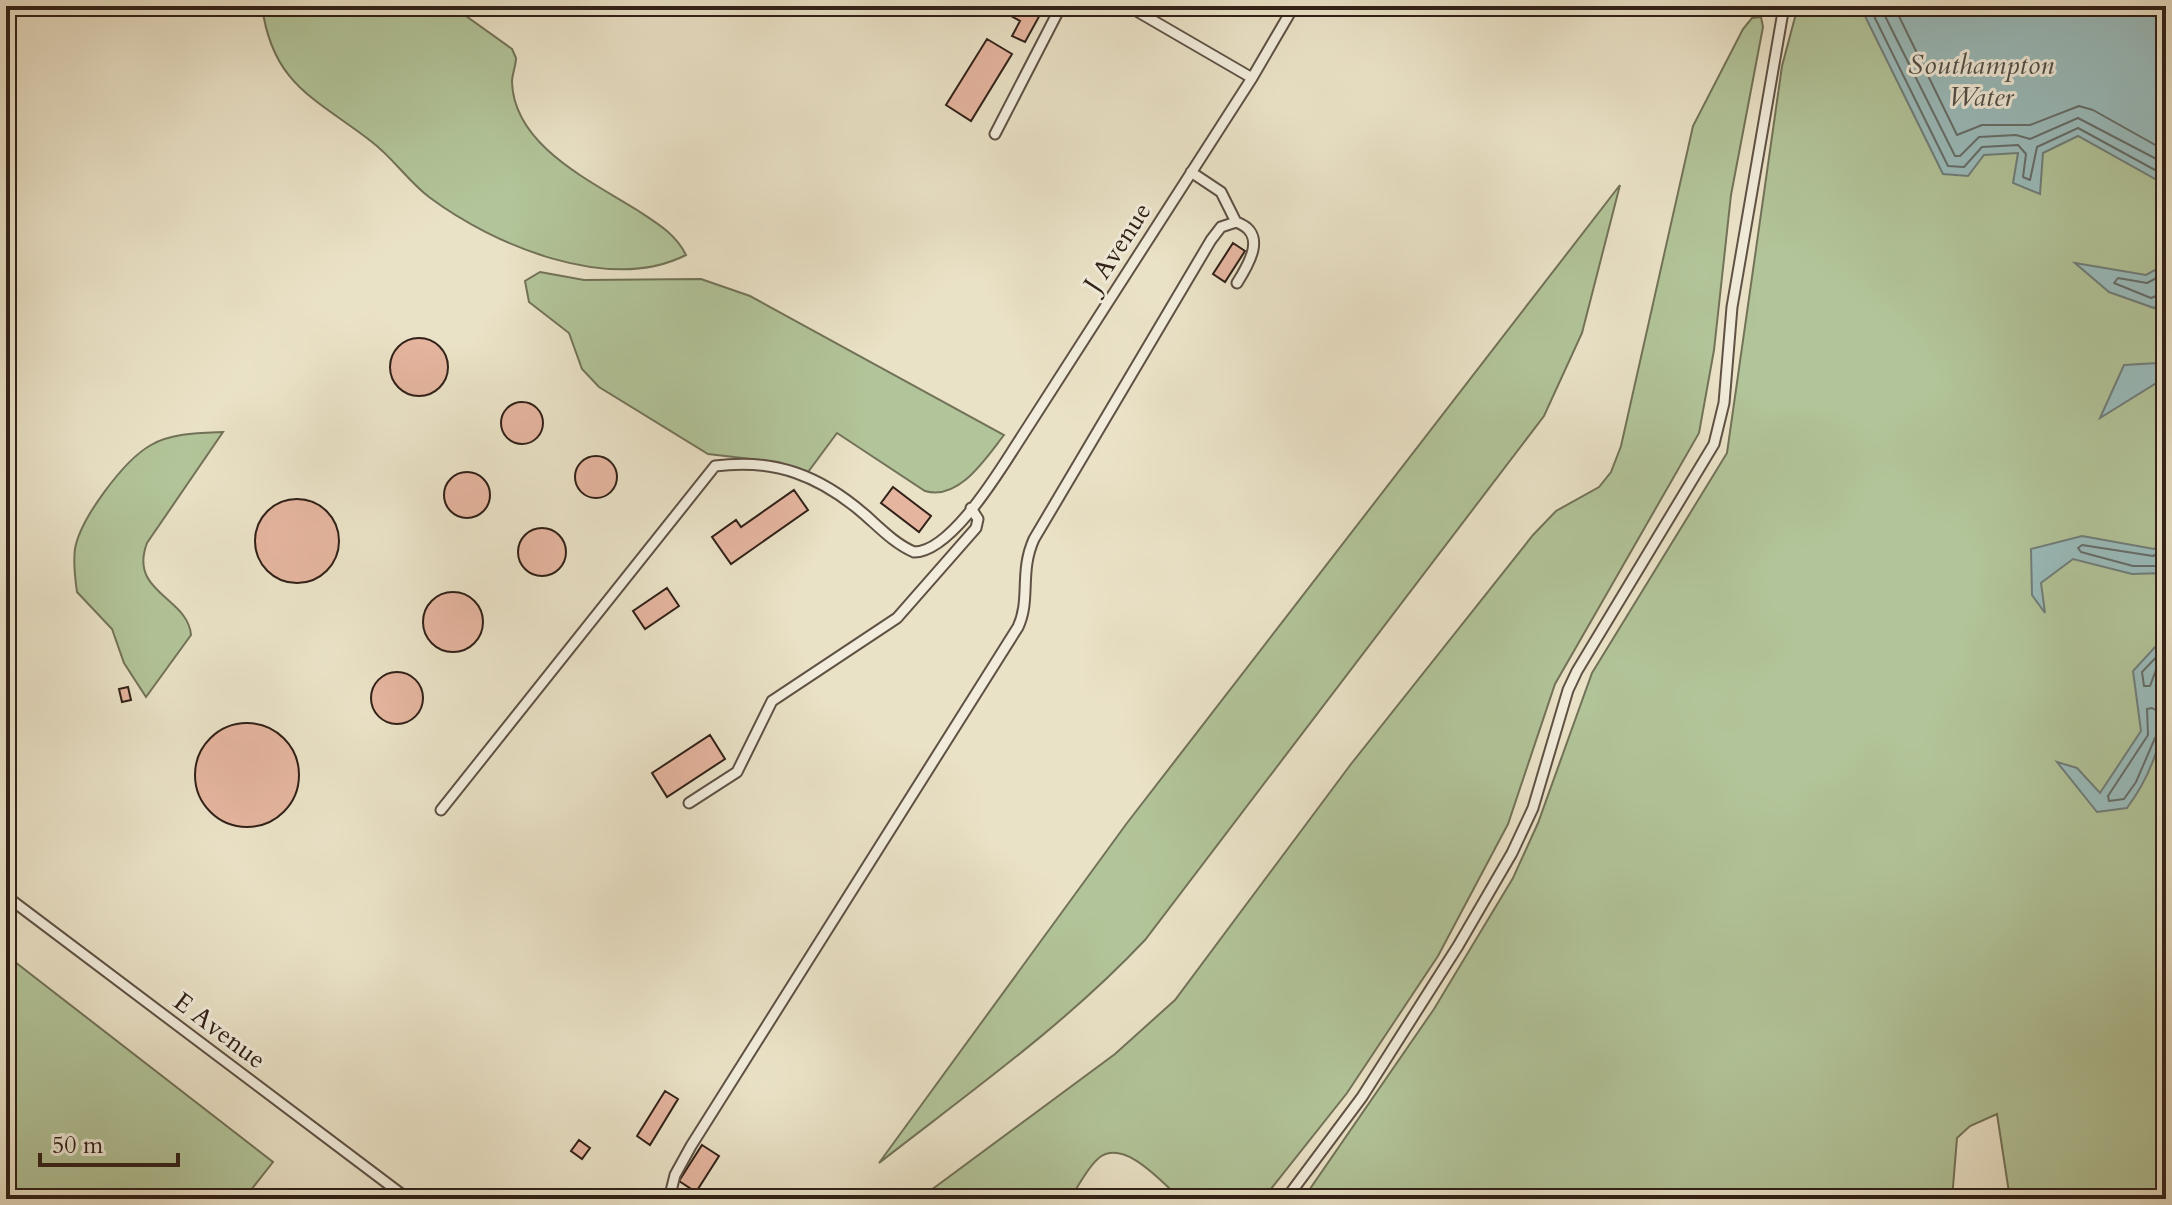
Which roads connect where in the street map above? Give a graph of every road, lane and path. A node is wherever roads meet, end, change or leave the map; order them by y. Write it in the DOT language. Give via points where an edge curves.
graph roads {
  1 [pos="1061,6"];
  2 [pos="1128,6"];
  3 [pos="1294,6"];
  4 [pos="1784,6"];
  5 [pos="1252,78"];
  6 [pos="995,134"];
  7 [pos="1191,172"];
  8 [pos="1236,222"];
  9 [pos="1237,283"];
  10 [pos="971,508"];
  11 [pos="689,803"];
  12 [pos="441,810"];
  13 [pos="6,896"];
  14 [pos="408,1199"];
  15 [pos="669,1199"];
  16 [pos="1286,1199"];
  1 -- 6 [label="lane"];
  2 -- 5 [label="lane"];
  3 -- 5 [label="lane, J Avenue"];
  4 -- 16 [label="lane" via="1714,444 1577,671 1533,808 1505,864 1362,1097"];
  5 -- 7 [label="lane, J Avenue"];
  7 -- 8 [label="lane" via="1221,192"];
  7 -- 10 [label="lane, J Avenue"];
  8 -- 9 [label="lane" via="1254,240 1252,257"];
  8 -- 15 [label="lane" via="1221,227 1211,240 1034,539 1024,567 1025,606 1018,627 691,1146"];
  10 -- 11 [label="lane" via="978,519 976,528 897,618 772,701 737,772"];
  10 -- 12 [label="lane, J Avenue" via="941,540 914,552 805,474 776,466 715,466"];
  13 -- 14 [label="lane, E Avenue"];
}
